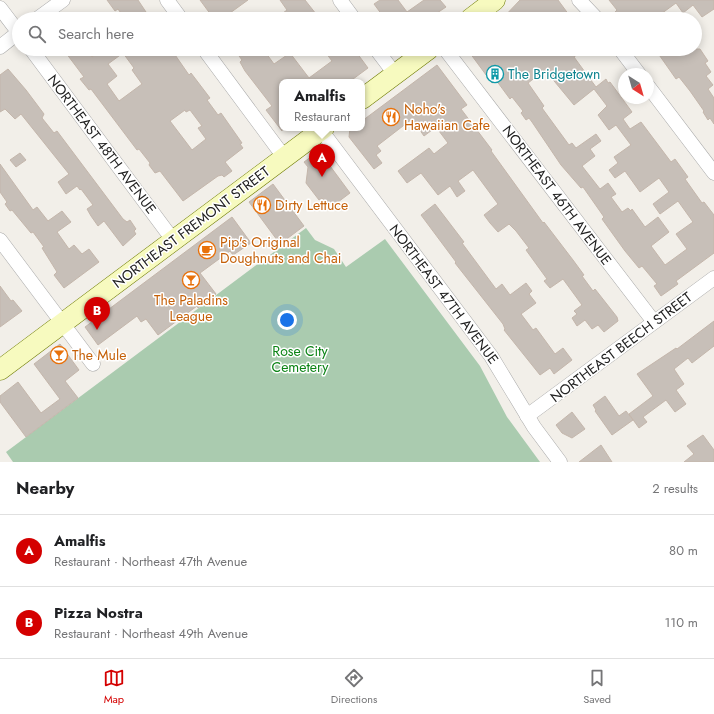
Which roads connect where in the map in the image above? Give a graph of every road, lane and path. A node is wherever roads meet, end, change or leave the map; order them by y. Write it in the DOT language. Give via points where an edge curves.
graph roads {
  1 [pos="63,0"];
  2 [pos="167,0"];
  3 [pos="340,0"];
  4 [pos="495,0"];
  5 [pos="579,0"];
  6 [pos="0,8"];
  7 [pos="47,12"];
  8 [pos="176,12"];
  9 [pos="349,12"];
  10 [pos="479,12"];
  11 [pos="590,12"];
  12 [pos="12,24"];
  13 [pos="12,38"];
  14 [pos="0,47"];
  15 [pos="36,56"];
  16 [pos="209,56"];
  17 [pos="381,56"];
  18 [pos="419,56"];
  19 [pos="450,56"];
  20 [pos="625,56"];
  21 [pos="634,68"];
  22 [pos="395,74"];
  23 [pos="654,94"];
  24 [pos="365,97"];
  25 [pos="319,131"];
  26 [pos="323,131"];
  27 [pos="284,157"];
  28 [pos="714,173"];
  29 [pos="0,240"];
  30 [pos="173,240"];
  31 [pos="714,278"];
  32 [pos="654,322"];
  33 [pos="63,323"];
  34 [pos="93,364"];
  35 [pos="0,370"];
  36 [pos="527,416"];
  37 [pos="560,462"];
  1 -- 7 [label="street"];
  2 -- 8 [label="street"];
  3 -- 9 [label="street"];
  4 -- 10 [label="main road"];
  5 -- 11 [label="street"];
  6 -- 12 [label="street"];
  13 -- 14 [label="street"];
  15 -- 30 [label="street, NORTHEAST 48TH AVENUE"];
  16 -- 27 [label="street"];
  17 -- 22 [label="street"];
  18 -- 22 [label="main road"];
  19 -- 32 [label="street, NORTHEAST 46TH AVENUE"];
  20 -- 21 [label="street"];
  22 -- 24 [label="main road"];
  23 -- 28 [label="street"];
  25 -- 27 [label="main road, NORTHEAST FREMONT STREET"];
  26 -- 36 [label="street, NORTHEAST 47TH AVENUE" via="491,356"];
  27 -- 30 [label="main road, NORTHEAST FREMONT STREET"];
  29 -- 33 [label="street"];
  30 -- 33 [label="main road, NORTHEAST FREMONT STREET"];
  31 -- 32 [label="street, NORTHEAST BEECH STREET"];
  32 -- 36 [label="street, NORTHEAST BEECH STREET"];
  33 -- 34 [label="street"];
  33 -- 35 [label="main road, NORTHEAST FREMONT STREET"];
  36 -- 37 [label="street, NORTHEAST 47TH AVENUE"];
}
